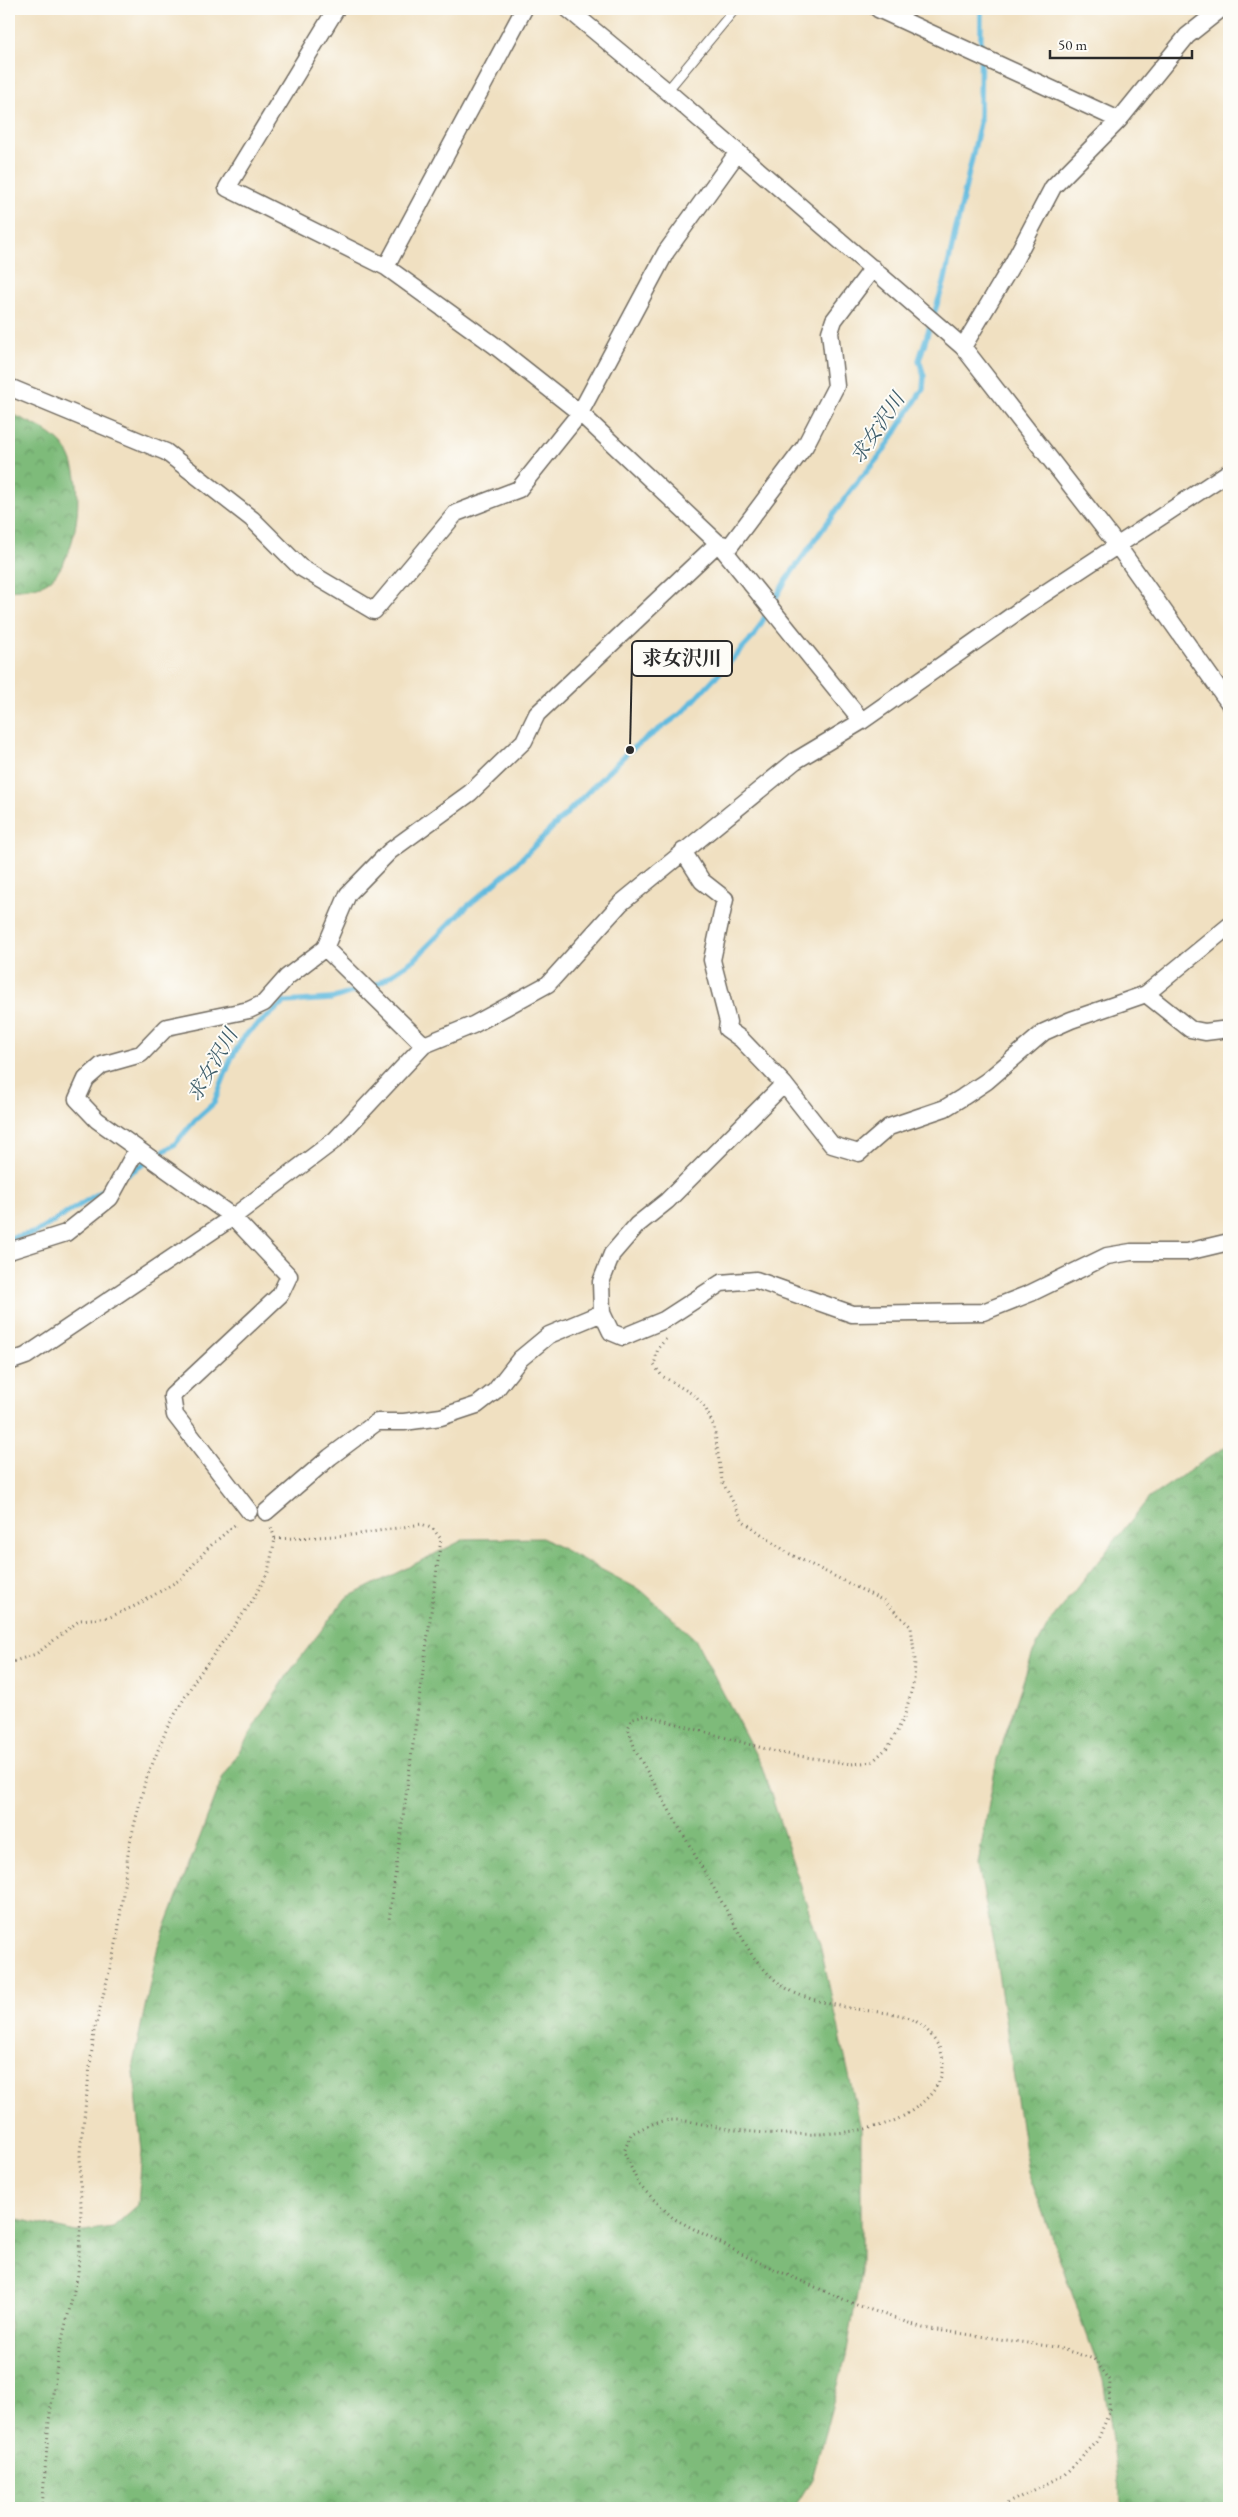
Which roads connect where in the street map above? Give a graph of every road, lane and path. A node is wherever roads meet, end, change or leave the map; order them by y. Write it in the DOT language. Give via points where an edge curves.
graph roads {
  1 [pos="336,9"];
  2 [pos="524,9"];
  3 [pos="568,9"];
  4 [pos="735,9"];
  5 [pos="878,9"];
  6 [pos="1221,9"];
  7 [pos="667,91"];
  8 [pos="1119,120"];
  9 [pos="738,152"];
  10 [pos="386,268"];
  11 [pos="873,268"];
  12 [pos="963,347"];
  13 [pos="9,388"];
  14 [pos="580,413"];
  15 [pos="1229,472"];
  16 [pos="718,543"];
  17 [pos="1117,544"];
  18 [pos="1229,703"];
  19 [pos="862,721"];
  20 [pos="683,851"];
  21 [pos="1229,926"];
  22 [pos="325,948"];
  23 [pos="1146,994"];
  24 [pos="1229,1029"];
  25 [pos="424,1045"];
  26 [pos="784,1084"];
  27 [pos="137,1149"];
  28 [pos="233,1217"];
  29 [pos="1229,1242"];
  30 [pos="9,1251"];
  31 [pos="602,1313"];
  32 [pos="670,1336"];
  33 [pos="9,1362"];
  34 [pos="249,1511"];
  35 [pos="266,1512"];
  36 [pos="9,1663"];
  37 [pos="389,1920"];
  38 [pos="42,2508"];
  39 [pos="998,2508"];
  1 -- 10 [label="street" via="227,188"];
  2 -- 10 [label="street"];
  3 -- 7 [label="street"];
  4 -- 7 [label="lane"];
  5 -- 8 [label="street"];
  6 -- 8 [label="street" via="1187,36"];
  7 -- 9 [label="street"];
  8 -- 12 [label="street" via="1053,187"];
  9 -- 11 [label="street"];
  9 -- 14 [label="street" via="666,252"];
  10 -- 14 [label="street" via="494,345"];
  11 -- 12 [label="street"];
  11 -- 16 [label="street" via="834,320 830,332 836,386 805,446 730,546"];
  12 -- 17 [label="street"];
  13 -- 14 [label="street" via="166,452 252,519 300,567 374,611 456,513 519,489"];
  14 -- 16 [label="street"];
  15 -- 17 [label="street"];
  16 -- 19 [label="street"];
  16 -- 22 [label="street" via="537,714 524,741 470,792 384,857 348,894"];
  17 -- 18 [label="street"];
  17 -- 19 [label="street"];
  19 -- 20 [label="street" via="795,760"];
  20 -- 25 [label="street" via="621,903 548,984 473,1025"];
  20 -- 26 [label="street" via="702,881 726,899 712,960 727,1029 741,1039"];
  21 -- 23 [label="street"];
  22 -- 25 [label="street"];
  22 -- 27 [label="street" via="287,977 264,1003 249,1010 167,1027 141,1054 102,1065 86,1079 77,1099 97,1120"];
  23 -- 24 [label="street" via="1190,1028 1205,1032"];
  23 -- 26 [label="street" via="1044,1032 963,1097 945,1108 889,1126 859,1153 832,1145"];
  25 -- 28 [label="street" via="335,1140"];
  26 -- 31 [label="street" via="667,1201 637,1225 612,1254 601,1282"];
  27 -- 28 [label="street"];
  27 -- 30 [label="street" via="110,1198 66,1233"];
  28 -- 33 [label="street" via="26,1356"];
  28 -- 34 [label="street" via="289,1276 280,1295 172,1396 176,1415"];
  29 -- 31 [label="street" via="1187,1252 1131,1252 1107,1256 1031,1294 983,1312 852,1314 756,1280 721,1283 664,1320 623,1338 611,1332"];
  31 -- 35 [label="street" via="550,1335 520,1358 494,1391 477,1405 442,1417 377,1422 330,1456"];
  32 -- 39 [label="path" via="658,1348 654,1364 662,1376 694,1395 706,1408 714,1427 722,1481 743,1521 788,1553 884,1601 911,1627 916,1660 914,1680 904,1718 889,1746 872,1762 851,1764 780,1753 645,1715 633,1718 628,1728 640,1759 752,1954 772,1978 806,1996 854,2009 906,2015 926,2026 942,2051 943,2075 926,2101 893,2123 854,2130 784,2135 728,2129 682,2119 651,2123 631,2134 624,2152 639,2186 673,2218 748,2258 854,2304 923,2328 1055,2347 1094,2359 1110,2380 1109,2413 1097,2442 1064,2475"];
  34 -- 36 [label="path" via="181,1578 110,1617 80,1620 36,1654"];
  37 -- 38 [label="path" via="441,1539 433,1529 422,1524 353,1535 275,1539 268,1572 253,1600 195,1680 167,1728 145,1782 129,1846 117,1940 94,2032 80,2152 78,2274 59,2352"];
}
